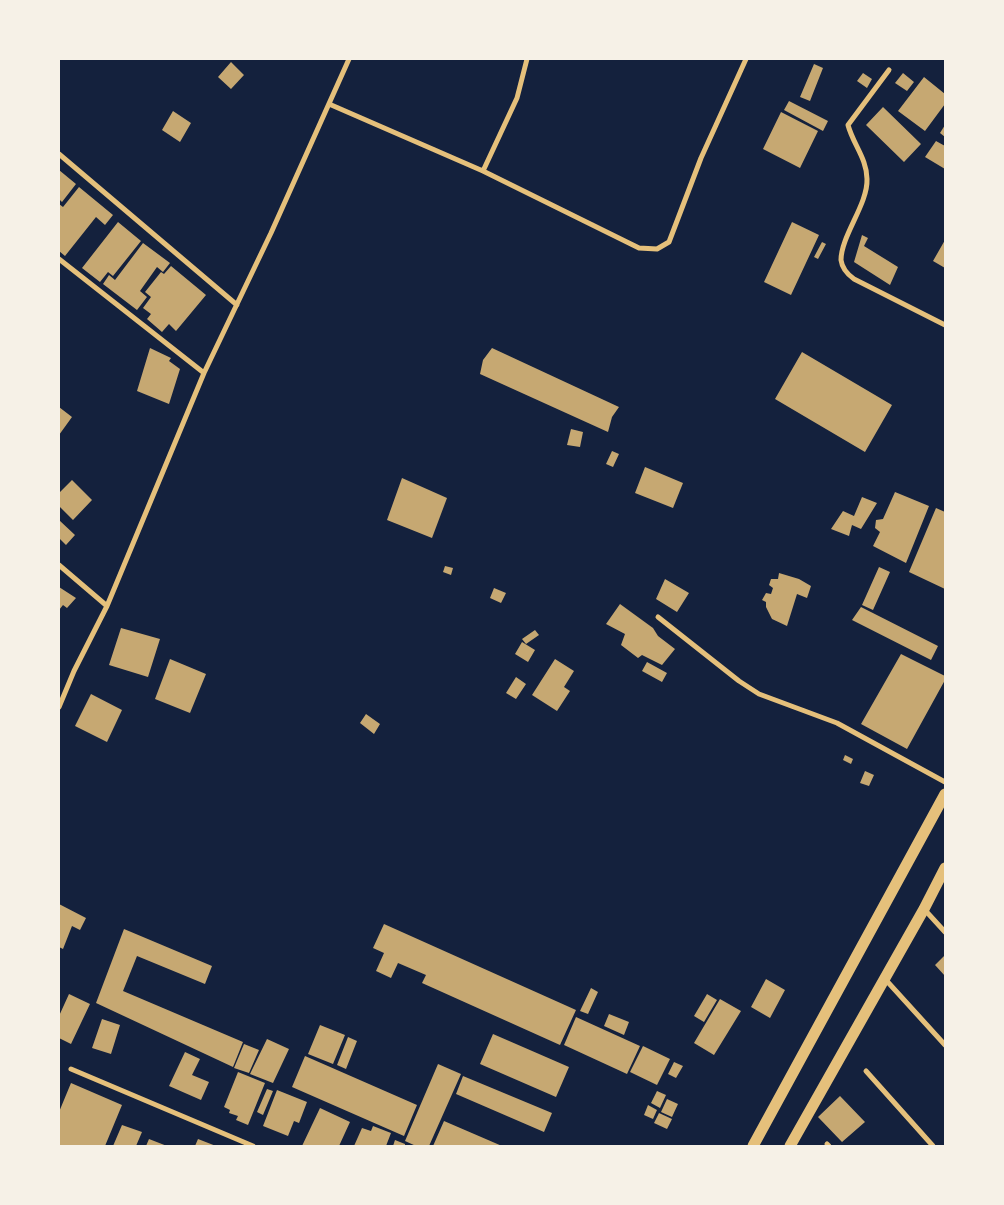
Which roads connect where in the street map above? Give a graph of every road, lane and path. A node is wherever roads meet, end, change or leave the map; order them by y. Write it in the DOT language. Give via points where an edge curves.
graph roads {
  1 [pos="349,59"];
  2 [pos="527,59"];
  3 [pos="746,59"];
  4 [pos="889,70"];
  5 [pos="329,104"];
  6 [pos="59,154"];
  7 [pos="483,172"];
  8 [pos="59,259"];
  9 [pos="237,304"];
  10 [pos="945,325"];
  11 [pos="204,374"];
  12 [pos="59,565"];
  13 [pos="108,606"];
  14 [pos="658,617"];
  15 [pos="59,689"];
  16 [pos="64,694"];
  17 [pos="59,707"];
  18 [pos="945,782"];
  19 [pos="945,794"];
  20 [pos="945,868"];
  21 [pos="924,910"];
  22 [pos="945,932"];
  23 [pos="885,979"];
  24 [pos="945,1045"];
  25 [pos="71,1069"];
  26 [pos="866,1071"];
  27 [pos="253,1146"];
  28 [pos="753,1146"];
  29 [pos="790,1146"];
  30 [pos="933,1146"];
  1 -- 5 [label="street"];
  2 -- 7 [label="street" via="517,98"];
  3 -- 7 [label="street" via="701,158 669,242 656,249 639,248"];
  4 -- 10 [label="street" via="848,125 866,164 867,188 842,260 847,274"];
  5 -- 7 [label="street"];
  5 -- 9 [label="street"];
  6 -- 9 [label="street"];
  8 -- 11 [label="street"];
  9 -- 11 [label="street"];
  11 -- 13 [label="street"];
  12 -- 13 [label="street"];
  13 -- 16 [label="street"];
  14 -- 18 [label="street" via="759,694 837,722"];
  15 -- 16 [label="street"];
  16 -- 17 [label="street"];
  19 -- 28 [label="main road"];
  20 -- 21 [label="main road"];
  21 -- 22 [label="street"];
  21 -- 23 [label="main road"];
  23 -- 24 [label="street"];
  23 -- 29 [label="main road"];
  25 -- 27 [label="street"];
  26 -- 30 [label="street"];
}
